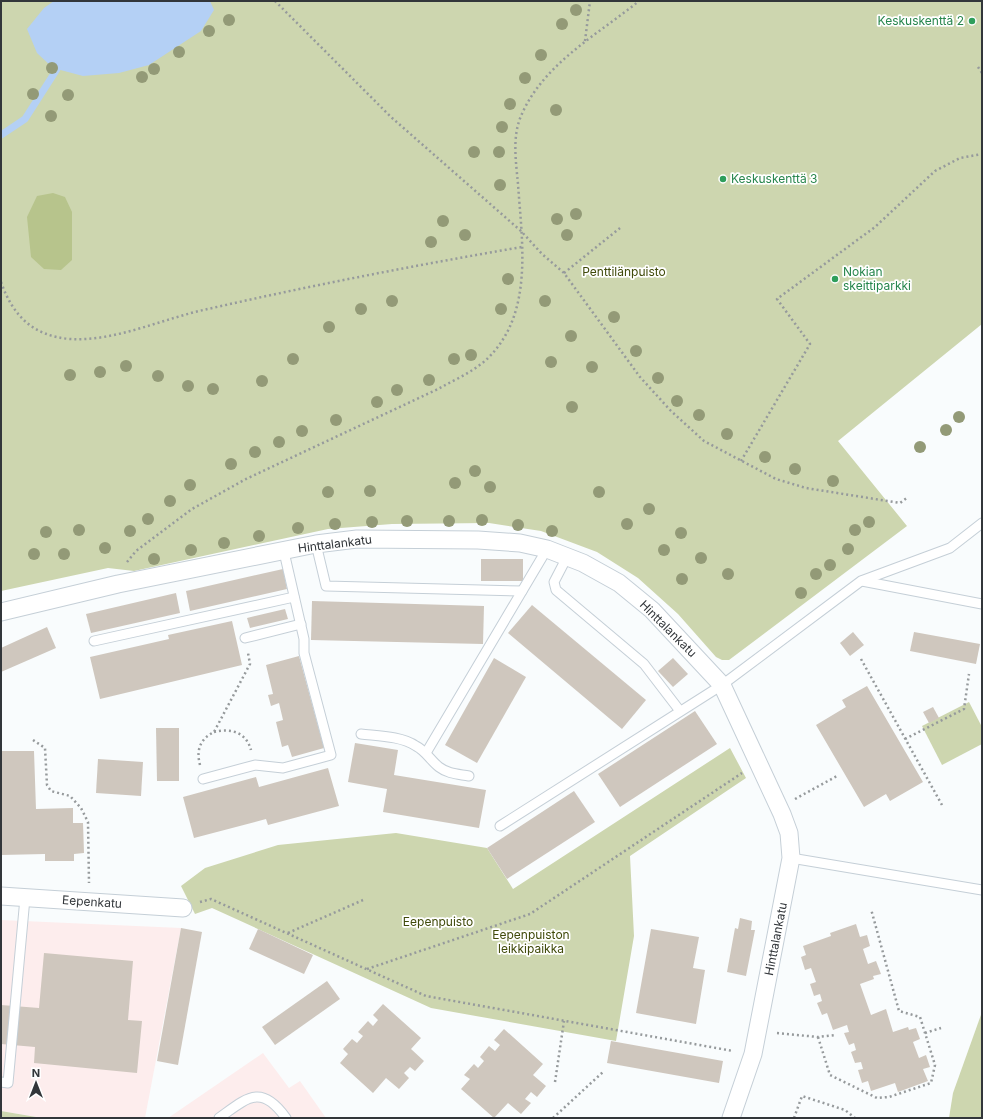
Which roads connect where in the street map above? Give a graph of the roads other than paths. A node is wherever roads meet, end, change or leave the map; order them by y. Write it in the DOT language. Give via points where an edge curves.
graph roads {
  1 [pos="982,523"];
  2 [pos="316,544"];
  3 [pos="547,549"];
  4 [pos="284,552"];
  5 [pos="567,557"];
  6 [pos="861,581"];
  7 [pos="522,591"];
  8 [pos="294,597"];
  9 [pos="982,604"];
  10 [pos="1,612"];
  11 [pos="301,624"];
  12 [pos="245,638"];
  13 [pos="94,641"];
  14 [pos="722,685"];
  15 [pos="680,711"];
  16 [pos="361,734"];
  17 [pos="426,753"];
  18 [pos="469,776"];
  19 [pos="203,779"];
  20 [pos="500,826"];
  21 [pos="791,858"];
  22 [pos="982,890"];
  23 [pos="1,896"];
  24 [pos="25,898"];
  25 [pos="183,908"];
  26 [pos="1,1082"];
  27 [pos="219,1118"];
  28 [pos="286,1118"];
  29 [pos="731,1118"];
  1 -- 6 [label="lane" via="950,548"];
  2 -- 3 [label="street, Hinttalankatu" via="357,539 478,540 520,543"];
  2 -- 4 [label="street, Hinttalankatu"];
  2 -- 7 [label="lane" via="326,586"];
  3 -- 5 [label="street, Hinttalankatu"];
  3 -- 7 [label="lane"];
  4 -- 8 [label="lane"];
  4 -- 10 [label="street, Hinttalankatu" via="118,584"];
  5 -- 14 [label="street, Hinttalankatu" via="618,583 652,610"];
  5 -- 15 [label="lane" via="554,582 556,590 644,664"];
  6 -- 9 [label="lane"];
  6 -- 14 [label="lane"];
  7 -- 17 [label="lane"];
  8 -- 11 [label="lane"];
  8 -- 13 [label="lane"];
  11 -- 12 [label="lane"];
  11 -- 19 [label="lane" via="304,653 330,755 283,768 255,765"];
  14 -- 15 [label="lane"];
  14 -- 21 [label="street, Hinttalankatu" via="782,814 789,832"];
  15 -- 20 [label="lane"];
  16 -- 17 [label="lane" via="402,740"];
  17 -- 18 [label="lane" via="449,773"];
  21 -- 22 [label="lane"];
  21 -- 29 [label="street, Hinttalankatu" via="753,1054"];
  23 -- 24 [label="street, Eepenkatu"];
  24 -- 25 [label="street, Eepenkatu"];
  24 -- 26 [label="lane" via="8,1083"];
  27 -- 28 [label="lane" via="244,1100 257,1096 277,1106"];
}
